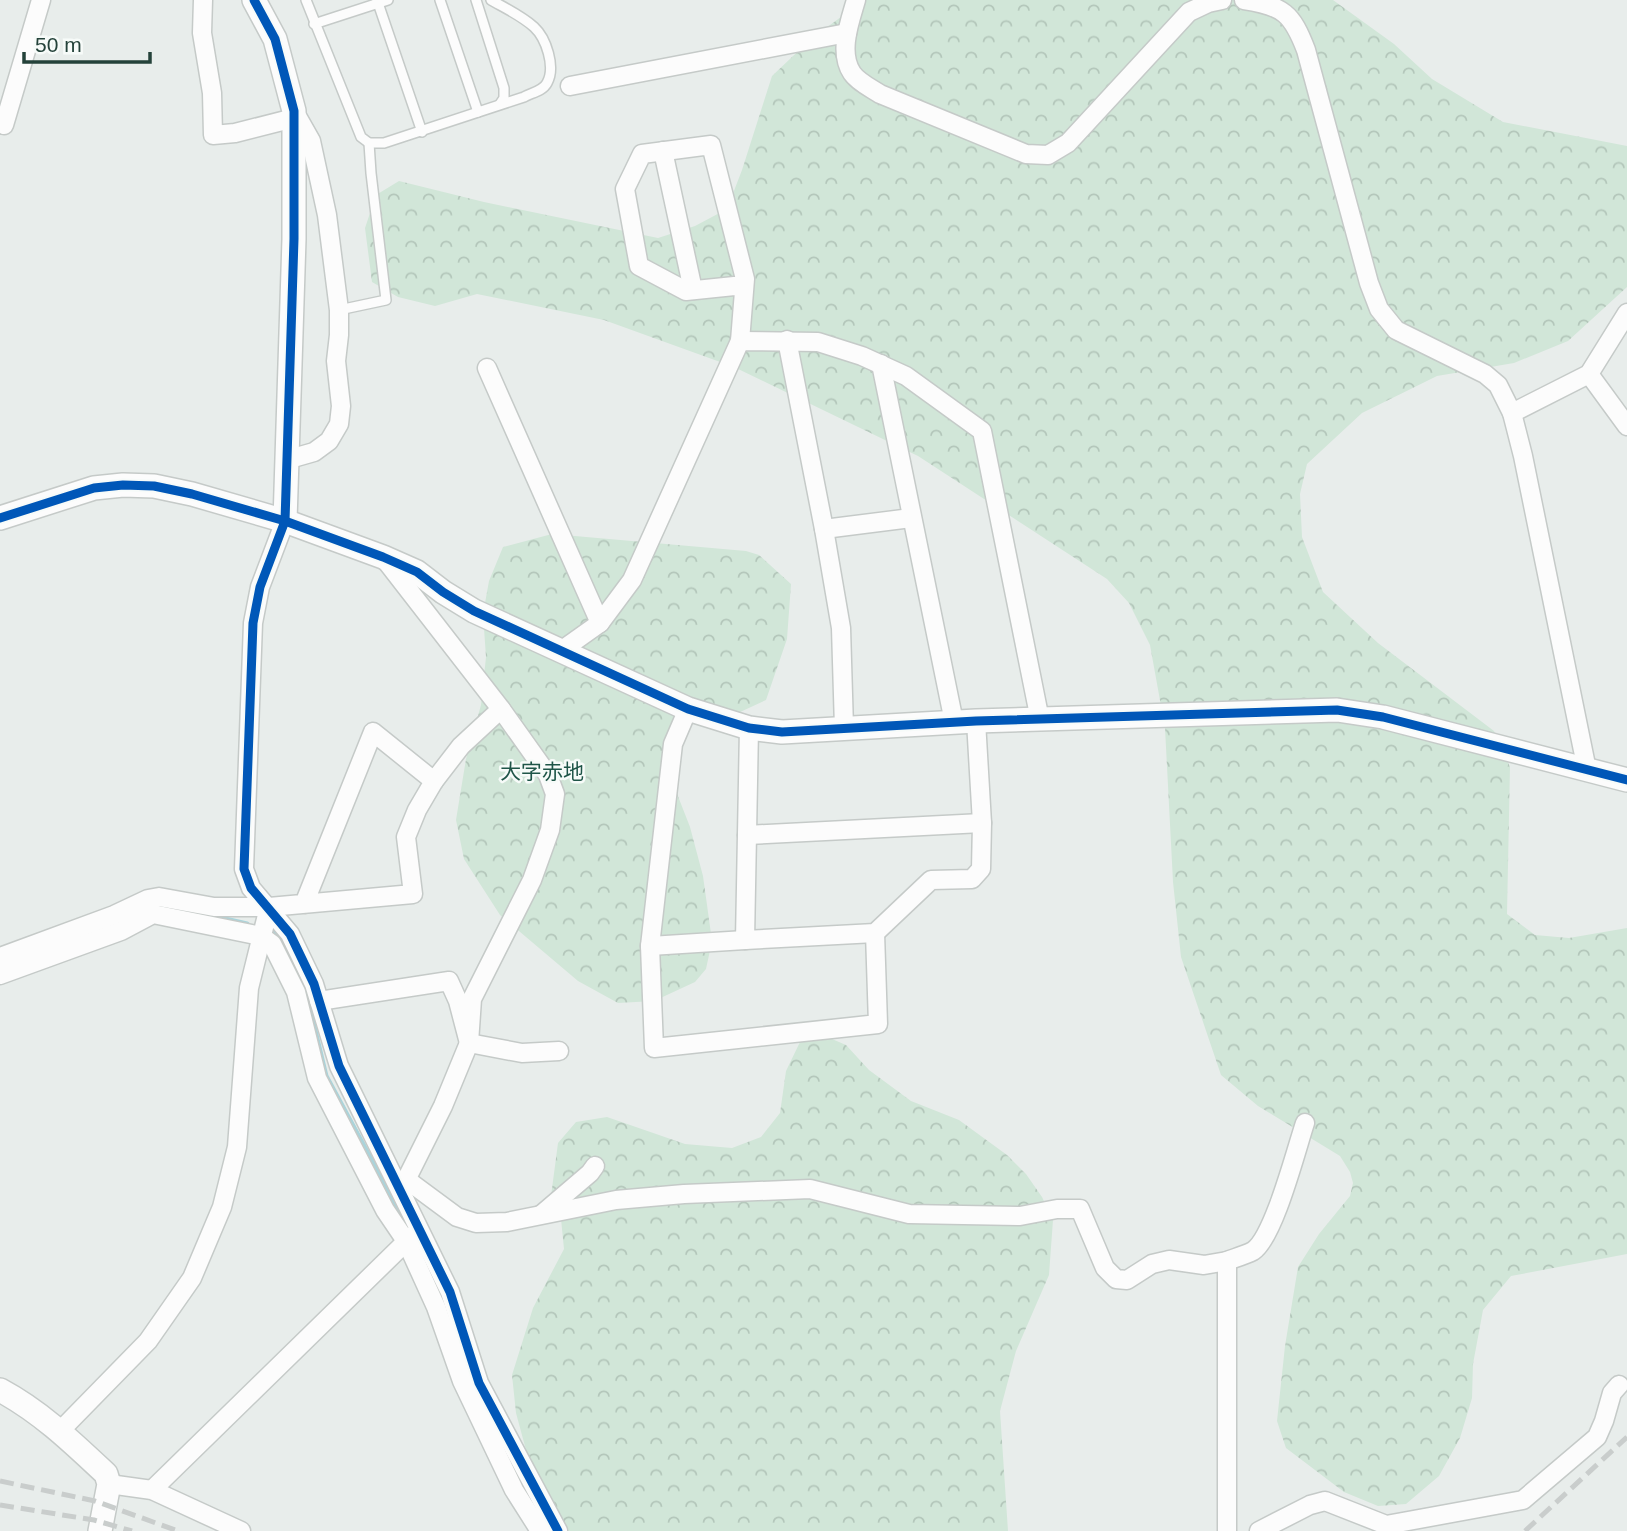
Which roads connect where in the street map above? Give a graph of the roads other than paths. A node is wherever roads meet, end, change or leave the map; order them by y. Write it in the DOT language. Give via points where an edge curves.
graph roads {
  1 [pos="41,0"];
  2 [pos="202,0"];
  3 [pos="254,0"];
  4 [pos="298,0"];
  5 [pos="306,0"];
  6 [pos="440,0"];
  7 [pos="476,0"];
  8 [pos="491,0"];
  9 [pos="856,0"];
  10 [pos="1222,0"];
  11 [pos="1244,0"];
  12 [pos="381,1"];
  13 [pos="314,24"];
  14 [pos="847,33"];
  15 [pos="570,86"];
  16 [pos="500,105"];
  17 [pos="478,112"];
  18 [pos="294,115"];
  19 [pos="4,125"];
  20 [pos="422,132"];
  21 [pos="369,143"];
  22 [pos="663,151"];
  23 [pos="744,285"];
  24 [pos="693,290"];
  25 [pos="339,310"];
  26 [pos="1627,313"];
  27 [pos="787,340"];
  28 [pos="740,341"];
  29 [pos="881,364"];
  30 [pos="487,368"];
  31 [pos="1589,374"];
  32 [pos="1512,413"];
  33 [pos="1627,426"];
  34 [pos="286,460"];
  35 [pos="0,518"];
  36 [pos="911,518"];
  37 [pos="285,522"];
  38 [pos="824,529"];
  39 [pos="383,557"];
  40 [pos="600,623"];
  41 [pos="562,650"];
  42 [pos="501,709"];
  43 [pos="688,709"];
  44 [pos="1040,720"];
  45 [pos="965,721"];
  46 [pos="749,728"];
  47 [pos="844,728"];
  48 [pos="1587,770"];
  49 [pos="1627,780"];
  50 [pos="435,781"];
  51 [pos="982,823"];
  52 [pos="747,835"];
  53 [pos="304,904"];
  54 [pos="269,907"];
  55 [pos="875,933"];
  56 [pos="261,936"];
  57 [pos="745,940"];
  58 [pos="650,946"];
  59 [pos="0,957"];
  60 [pos="0,975"];
  61 [pos="319,1001"];
  62 [pos="469,1044"];
  63 [pos="559,1051"];
  64 [pos="1305,1123"];
  65 [pos="595,1166"];
  66 [pos="404,1185"];
  67 [pos="540,1216"];
  68 [pos="412,1236"];
  69 [pos="1227,1261"];
  70 [pos="1619,1385"];
  71 [pos="0,1391"];
  72 [pos="60,1431"];
  73 [pos="109,1484"];
  74 [pos="152,1490"];
  75 [pos="100,1531"];
  76 [pos="241,1531"];
  77 [pos="540,1531"];
  78 [pos="557,1531"];
  79 [pos="1227,1531"];
  80 [pos="1259,1531"];
  1 -- 19 [label="street"];
  2 -- 18 [label="street" via="213,135"];
  3 -- 18 [label="street" via="275,39"];
  4 -- 13 [label="lane"];
  5 -- 13 [label="lane"];
  6 -- 17 [label="lane"];
  7 -- 16 [label="lane" via="504,88"];
  8 -- 16 [label="lane" via="538,31 550,67 548,82 541,89"];
  9 -- 14 [label="street"];
  10 -- 14 [label="street" via="1189,12 1068,143 1048,155 1026,154 880,94 851,72"];
  11 -- 32 [label="street" via="1289,15 1297,27 1379,309 1396,330 1485,374 1498,385"];
  12 -- 13 [label="lane"];
  12 -- 20 [label="lane"];
  13 -- 21 [label="lane" via="354,123"];
  14 -- 15 [label="street"];
  16 -- 17 [label="lane"];
  17 -- 20 [label="lane"];
  18 -- 25 [label="street" via="311,141 327,215"];
  18 -- 34 [label="street"];
  20 -- 21 [label="lane"];
  21 -- 25 [label="lane" via="386,300"];
  22 -- 23 [label="street" via="710,145"];
  22 -- 24 [label="street"];
  22 -- 24 [label="street" via="642,154 625,189 639,267 686,291"];
  23 -- 24 [label="street"];
  23 -- 28 [label="street"];
  25 -- 34 [label="street" via="339,425 314,452"];
  26 -- 31 [label="street"];
  27 -- 28 [label="street"];
  27 -- 29 [label="street" via="818,342"];
  27 -- 38 [label="street"];
  28 -- 40 [label="street" via="632,580"];
  29 -- 36 [label="street"];
  29 -- 44 [label="street" via="906,376 982,431"];
  30 -- 40 [label="street"];
  31 -- 32 [label="street"];
  31 -- 33 [label="street"];
  32 -- 48 [label="street"];
  34 -- 37 [label="street"];
  35 -- 37 [label="street" via="94,488 123,485 192,494"];
  36 -- 38 [label="street"];
  36 -- 45 [label="street"];
  37 -- 39 [label="street"];
  37 -- 54 [label="street" via="260,587 253,623 244,869 251,888"];
  38 -- 47 [label="street" via="841,628"];
  39 -- 41 [label="street" via="417,572 474,611"];
  39 -- 42 [label="street"];
  40 -- 41 [label="street"];
  41 -- 43 [label="street"];
  42 -- 50 [label="street" via="461,746"];
  42 -- 62 [label="street" via="548,775 555,794 550,830 532,880 472,999"];
  43 -- 46 [label="street"];
  43 -- 58 [label="street" via="673,744"];
  44 -- 45 [label="street"];
  44 -- 48 [label="street" via="1337,710 1383,717"];
  45 -- 47 [label="street"];
  45 -- 51 [label="street"];
  46 -- 47 [label="street" via="782,732"];
  46 -- 52 [label="street"];
  48 -- 49 [label="street"];
  50 -- 53 [label="street" via="406,837 413,894"];
  50 -- 53 [label="street" via="373,732"];
  51 -- 52 [label="street"];
  51 -- 55 [label="street" via="981,869 972,879 932,880"];
  52 -- 57 [label="street"];
  53 -- 54 [label="street"];
  54 -- 56 [label="street"];
  54 -- 59 [label="street" via="214,907 148,899"];
  54 -- 61 [label="street" via="290,934"];
  55 -- 57 [label="street"];
  55 -- 58 [label="street" via="878,1024 654,1048"];
  56 -- 60 [label="street" via="153,914 121,931"];
  56 -- 68 [label="street" via="272,944 296,992 317,1078 385,1210"];
  56 -- 72 [label="street" via="249,988 237,1147 222,1207 192,1278 148,1341"];
  57 -- 58 [label="street"];
  61 -- 62 [label="street" via="449,981"];
  61 -- 66 [label="street" via="339,1066 382,1157"];
  62 -- 63 [label="street" via="522,1053"];
  62 -- 66 [label="street"];
  64 -- 69 [label="street" via="1264,1238 1253,1250"];
  65 -- 67 [label="street"];
  66 -- 67 [label="street" via="457,1217 477,1223"];
  66 -- 68 [label="street"];
  67 -- 69 [label="street" via="616,1200 810,1189 909,1214 1020,1216 1080,1209 1105,1268 1116,1279 1128,1280 1169,1260 1204,1265"];
  68 -- 74 [label="street"];
  68 -- 77 [label="street" via="462,1381 514,1490"];
  68 -- 78 [label="street" via="450,1293 479,1383"];
  69 -- 79 [label="street"];
  70 -- 80 [label="street" via="1597,1437 1523,1500 1386,1525 1325,1501"];
  71 -- 72 [label="street"];
  72 -- 73 [label="street" via="106,1474"];
  73 -- 74 [label="street"];
  73 -- 75 [label="street"];
  74 -- 76 [label="street"];
}
